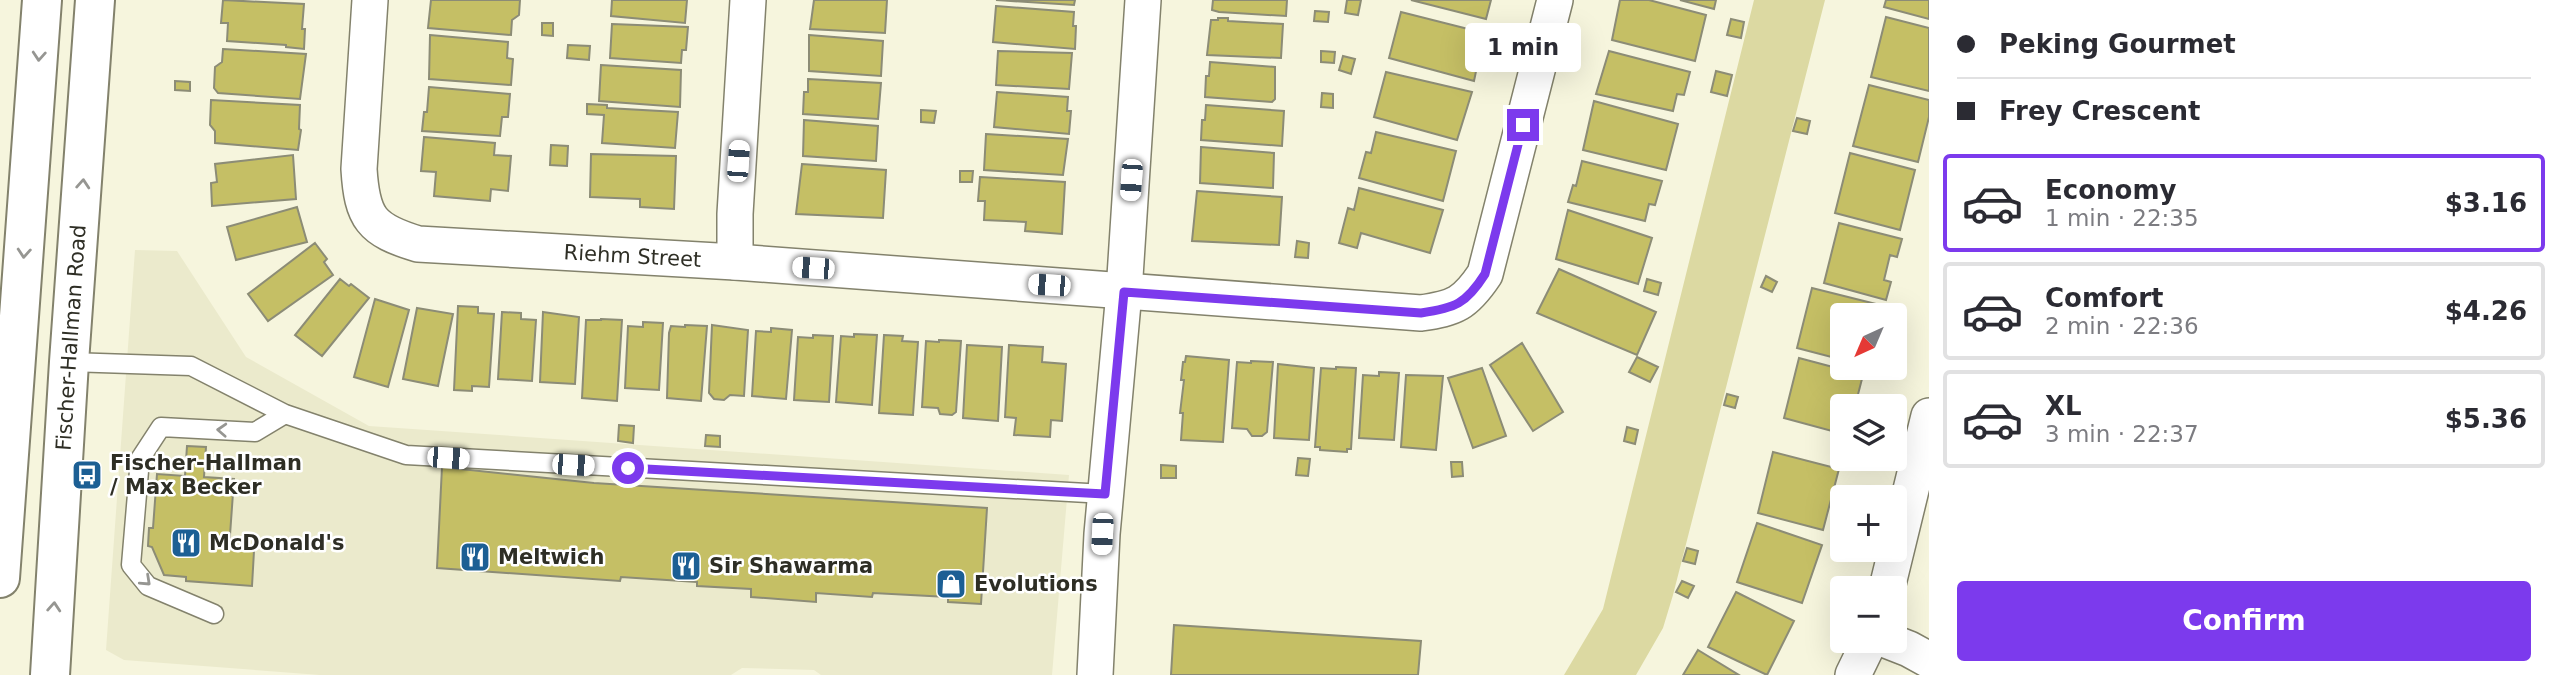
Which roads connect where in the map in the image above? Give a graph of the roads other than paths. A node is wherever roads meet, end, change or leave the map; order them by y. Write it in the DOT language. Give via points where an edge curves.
graph roads {
  1 [pos="42,0"];
  2 [pos="95,0"];
  3 [pos="370,0"];
  4 [pos="748,0"];
  5 [pos="1143,0"];
  6 [pos="1555,0"];
  7 [pos="735,262"];
  8 [pos="1124,292"];
  9 [pos="69,362"];
  10 [pos="285,414"];
  11 [pos="1929,416"];
  12 [pos="1105,494"];
  13 [pos="2,533"];
  14 [pos="1889,576"];
  15 [pos="0,578"];
  16 [pos="214,614"];
  17 [pos="1907,648"];
  18 [pos="1864,653"];
  19 [pos="1929,660"];
  20 [pos="50,675"];
  21 [pos="1095,675"];
  22 [pos="1853,675"];
  1 -- 13 [label="main road, one-way"];
  9 -- 2 [label="main road, Fischer-Hallman Road, one-way"];
  3 -- 7 [label="street, Riehm Street" via="359,169 361,195 376,227 418,244"];
  4 -- 7 [label="street"];
  5 -- 8 [label="street"];
  6 -- 8 [label="street, Riehm Street" via="1485,274 1473,292 1450,309 1421,313"];
  7 -- 8 [label="street, Riehm Street"];
  8 -- 12 [label="street"];
  9 -- 10 [label="lane" via="191,366"];
  20 -- 9 [label="main road, Fischer-Hallman Road, one-way"];
  10 -- 12 [label="lane" via="406,455"];
  10 -- 16 [label="lane, one-way" via="255,432 161,427 140,459 131,565 148,586"];
  11 -- 14 [label="street"];
  12 -- 21 [label="street"];
  13 -- 15 [label="main road"];
  17 -- 19 [label="street"];
  18 -- 22 [label="street"];
}
